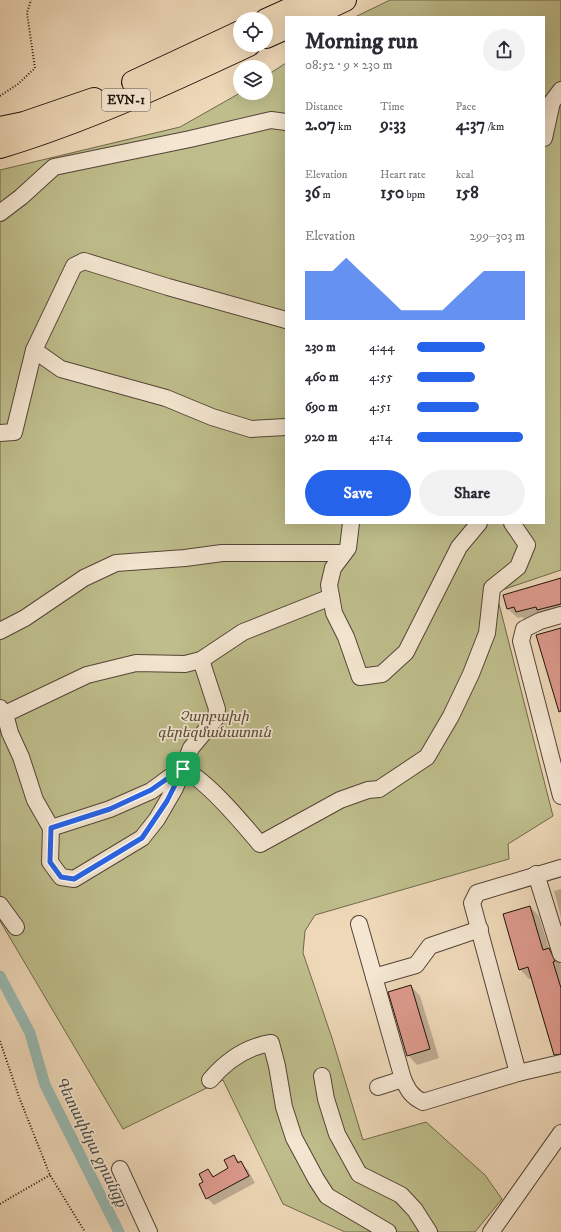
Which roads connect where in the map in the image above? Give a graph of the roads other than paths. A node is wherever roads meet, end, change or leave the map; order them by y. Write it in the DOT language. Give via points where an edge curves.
graph roads {
  1 [pos="310,0"];
  2 [pos="346,0"];
  3 [pos="311,16"];
  4 [pos="273,17"];
  5 [pos="285,28"];
  6 [pos="273,34"];
  7 [pos="233,35"];
  8 [pos="234,52"];
  9 [pos="552,98"];
  10 [pos="285,122"];
  11 [pos="0,128"];
  12 [pos="545,133"];
  13 [pos="0,147"];
  14 [pos="0,213"];
  15 [pos="285,320"];
  16 [pos="34,350"];
  17 [pos="285,427"];
  18 [pos="0,433"];
  19 [pos="351,524"];
  20 [pos="478,524"];
  21 [pos="513,524"];
  22 [pos="344,553"];
  23 [pos="331,597"];
  24 [pos="561,615"];
  25 [pos="0,631"];
  26 [pos="201,660"];
  27 [pos="2,711"];
  28 [pos="183,769"];
  29 [pos="561,796"];
  30 [pos="51,828"];
  31 [pos="561,868"];
  32 [pos="536,874"];
  33 [pos="0,905"];
  34 [pos="359,924"];
  35 [pos="16,927"];
  36 [pos="480,929"];
  37 [pos="561,954"];
  38 [pos="374,977"];
  39 [pos="561,1063"];
  40 [pos="518,1073"];
  41 [pos="322,1076"];
  42 [pos="403,1079"];
  43 [pos="210,1080"];
  44 [pos="378,1087"];
  45 [pos="561,1133"];
  46 [pos="120,1169"];
  47 [pos="149,1232"];
  48 [pos="388,1232"];
  49 [pos="429,1232"];
  50 [pos="491,1232"];
  1 -- 4 [label="highway"];
  2 -- 3 [label="highway"];
  5 -- 6 [label="highway"];
  7 -- 11 [label="highway, EVN-1" via="110,93 24,123"];
  8 -- 13 [label="highway, EVN-1" via="78,120"];
  9 -- 12 [label="street"];
  10 -- 14 [label="street" via="271,120 54,167"];
  15 -- 16 [label="street" via="168,288 84,261 74,266"];
  16 -- 17 [label="street" via="61,369 166,398 212,417 251,429"];
  16 -- 18 [label="street" via="14,432"];
  19 -- 22 [label="street" via="348,548"];
  20 -- 23 [label="street" via="459,547 406,652 382,674 360,677 346,637 334,613"];
  21 -- 28 [label="street" via="527,544 518,567 492,588 488,633 451,716 427,757 379,789 368,790 340,800 260,844 232,812 200,781"];
  22 -- 23 [label="street" via="333,568 329,585"];
  22 -- 25 [label="street" via="222,553 116,563 84,578 25,618"];
  23 -- 26 [label="street" via="243,632"];
  24 -- 29 [label="street" via="524,629 520,641"];
  26 -- 27 [label="street" via="185,664 136,663 87,675"];
  26 -- 28 [label="street" via="217,713 216,718 191,748"];
  27 -- 30 [label="street" via="35,800"];
  28 -- 30 [label="street" via="151,790 110,809"];
  28 -- 30 [label="street" via="167,801 142,838 74,879 61,877 50,862"];
  31 -- 32 [label="street"];
  32 -- 36 [label="street" via="477,893 472,903"];
  32 -- 37 [label="street"];
  33 -- 35 [label="street"];
  34 -- 38 [label="street"];
  36 -- 38 [label="street" via="430,946 416,965"];
  36 -- 40 [label="street"];
  38 -- 42 [label="street"];
  39 -- 40 [label="street"];
  40 -- 42 [label="street" via="423,1102 409,1092"];
  41 -- 49 [label="street" via="337,1134 359,1174 401,1195 416,1210"];
  42 -- 44 [label="street"];
  43 -- 48 [label="street" via="224,1064 258,1045 271,1043 284,1107 294,1138 316,1179 327,1196"];
  45 -- 50 [label="street"];
  46 -- 47 [label="street"];
}
